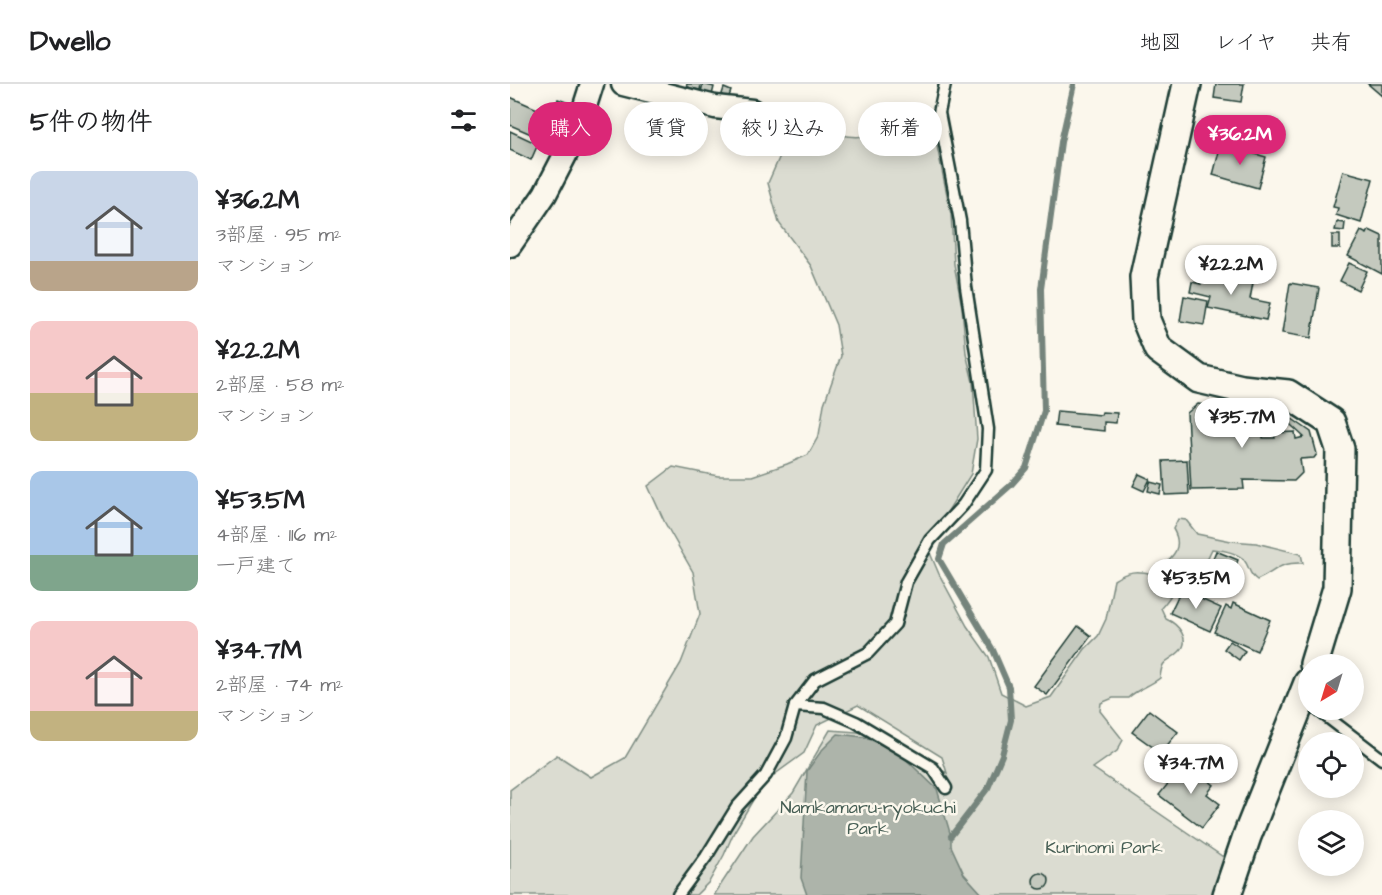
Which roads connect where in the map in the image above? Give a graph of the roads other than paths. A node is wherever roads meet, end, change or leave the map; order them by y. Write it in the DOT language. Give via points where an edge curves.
graph roads {
  1 [pos="591,84"];
  2 [pos="623,84"];
  3 [pos="945,84"];
  4 [pos="1187,84"];
  5 [pos="720,108"];
  6 [pos="510,245"];
  7 [pos="1317,654"];
  8 [pos="795,706"];
  9 [pos="1300,720"];
  10 [pos="1336,720"];
  11 [pos="1382,759"];
  12 [pos="946,788"];
  13 [pos="678,895"];
  14 [pos="1227,895"];
  1 -- 6 [label="street" via="576,134 545,194"];
  2 -- 5 [label="street"];
  3 -- 8 [label="lane" via="939,113 960,221 988,429 986,470 963,505 930,540 906,582 895,624 868,653 815,680"];
  4 -- 7 [label="street" via="1144,277 1146,320 1158,349 1199,380 1288,394 1331,422 1340,449 1337,588"];
  8 -- 12 [label="lane" via="824,708 856,722 933,768"];
  8 -- 13 [label="lane" via="786,738 766,775 737,807"];
  9 -- 14 [label="street" via="1247,836"];
  10 -- 11 [label="lane"];
}
